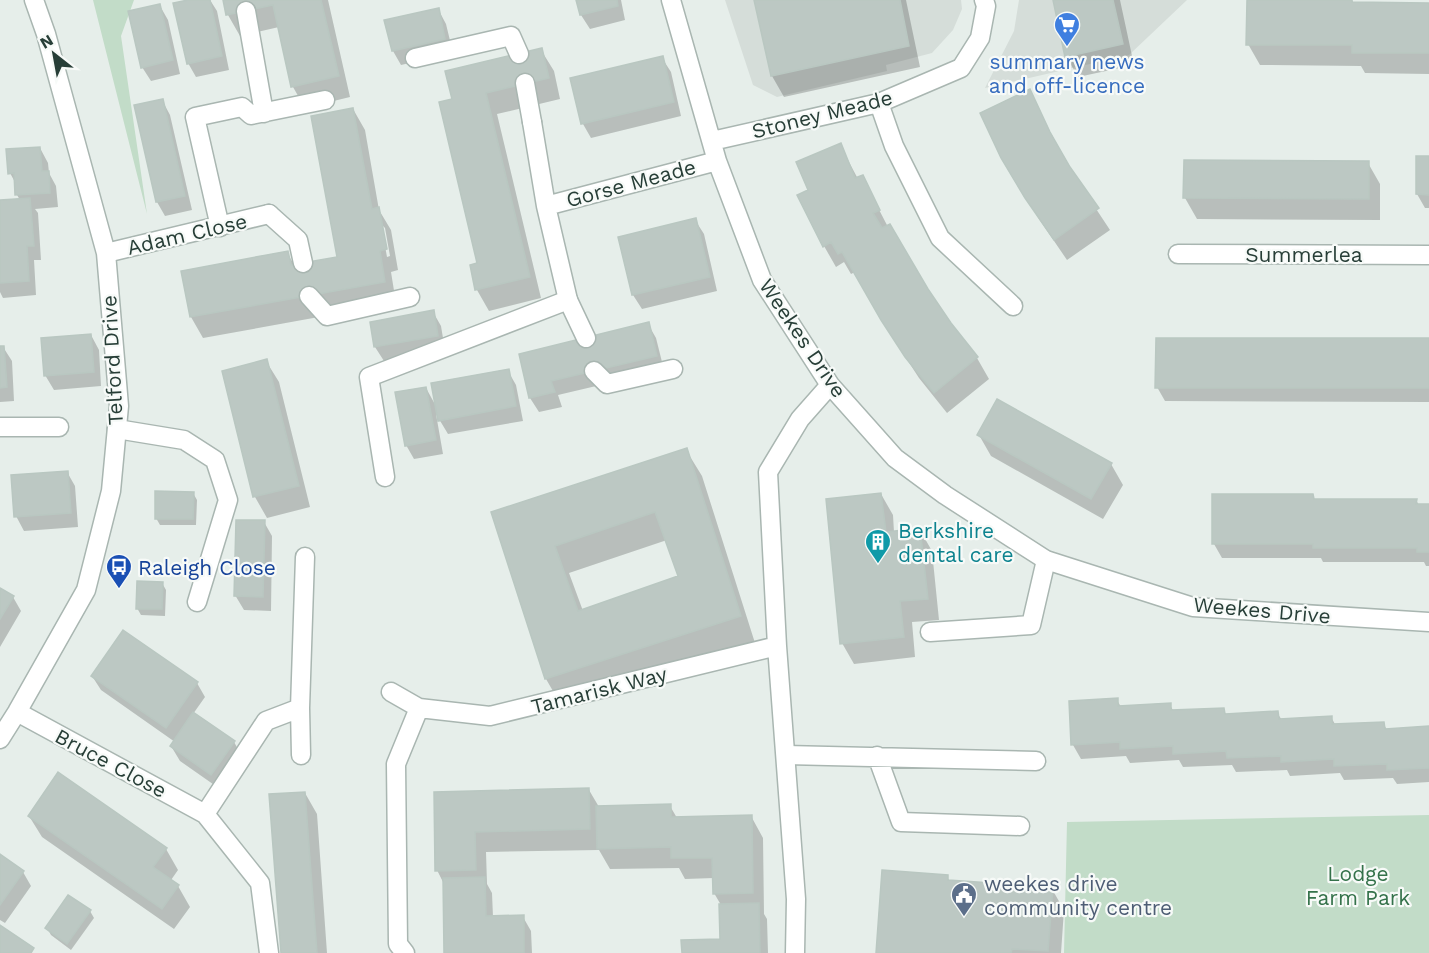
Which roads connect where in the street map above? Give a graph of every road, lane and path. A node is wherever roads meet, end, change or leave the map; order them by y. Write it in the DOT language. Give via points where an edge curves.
graph roads {
  1 [pos="34,0"];
  2 [pos="671,0"];
  3 [pos="984,0"];
  4 [pos="246,11"];
  5 [pos="519,54"];
  6 [pos="416,58"];
  7 [pos="525,83"];
  8 [pos="325,100"];
  9 [pos="879,103"];
  10 [pos="264,113"];
  11 [pos="712,141"];
  12 [pos="717,160"];
  13 [pos="546,206"];
  14 [pos="220,226"];
  15 [pos="105,253"];
  16 [pos="1178,254"];
  17 [pos="1429,255"];
  18 [pos="303,263"];
  19 [pos="309,296"];
  20 [pos="410,297"];
  21 [pos="568,300"];
  22 [pos="1014,306"];
  23 [pos="586,338"];
  24 [pos="673,369"];
  25 [pos="594,371"];
  26 [pos="830,386"];
  27 [pos="59,427"];
  28 [pos="0,428"];
  29 [pos="117,429"];
  30 [pos="386,477"];
  31 [pos="305,557"];
  32 [pos="1046,560"];
  33 [pos="197,602"];
  34 [pos="1429,622"];
  35 [pos="930,632"];
  36 [pos="777,646"];
  37 [pos="391,692"];
  38 [pos="300,708"];
  39 [pos="419,708"];
  40 [pos="17,712"];
  41 [pos="0,739"];
  42 [pos="786,754"];
  43 [pos="301,755"];
  44 [pos="877,756"];
  45 [pos="1036,761"];
  46 [pos="205,814"];
  47 [pos="1020,826"];
  48 [pos="269,953"];
  49 [pos="405,953"];
  50 [pos="795,953"];
  1 -- 15 [label="street, Telford Drive"];
  2 -- 11 [label="street, Weekes Drive"];
  3 -- 9 [label="street, Stoney Meade" via="980,38 961,68"];
  4 -- 10 [label="street"];
  5 -- 6 [label="street" via="511,36"];
  7 -- 13 [label="street, Gorse Meade"];
  8 -- 10 [label="street"];
  9 -- 11 [label="street, Stoney Meade"];
  9 -- 22 [label="street" via="894,146 940,238"];
  10 -- 14 [label="street" via="251,115 242,107 195,117"];
  11 -- 12 [label="street, Weekes Drive"];
  12 -- 13 [label="street, Gorse Meade"];
  12 -- 26 [label="street, Weekes Drive" via="762,280"];
  13 -- 21 [label="street, Gorse Meade"];
  14 -- 15 [label="street, Adam Close"];
  14 -- 18 [label="street, Adam Close" via="269,214 298,240"];
  15 -- 29 [label="street, Telford Drive" via="119,406"];
  16 -- 17 [label="street, Summerlea"];
  19 -- 20 [label="street" via="327,316"];
  21 -- 23 [label="street, Gorse Meade"];
  21 -- 30 [label="street" via="369,377"];
  24 -- 25 [label="street" via="607,384"];
  26 -- 32 [label="street, Weekes Drive" via="895,458"];
  26 -- 36 [label="street" via="800,419 768,472"];
  27 -- 28 [label="street"];
  29 -- 33 [label="street" via="183,441 215,460 228,500"];
  29 -- 40 [label="street, Telford Drive" via="111,491 86,590"];
  31 -- 38 [label="street"];
  32 -- 34 [label="street, Weekes Drive" via="1193,607"];
  32 -- 35 [label="street" via="1031,625"];
  36 -- 39 [label="street, Tamarisk Way" via="490,716"];
  36 -- 42 [label="street"];
  37 -- 39 [label="street, Tamarisk Way"];
  38 -- 43 [label="street"];
  38 -- 46 [label="street" via="266,721"];
  39 -- 49 [label="street" via="396,764 398,944"];
  40 -- 41 [label="street, Telford Drive"];
  40 -- 46 [label="street, Bruce Close"];
  42 -- 44 [label="street"];
  42 -- 50 [label="street" via="796,899"];
  44 -- 45 [label="street"];
  44 -- 47 [label="street" via="901,822"];
  46 -- 48 [label="street, Bruce Close" via="260,883"];
}
